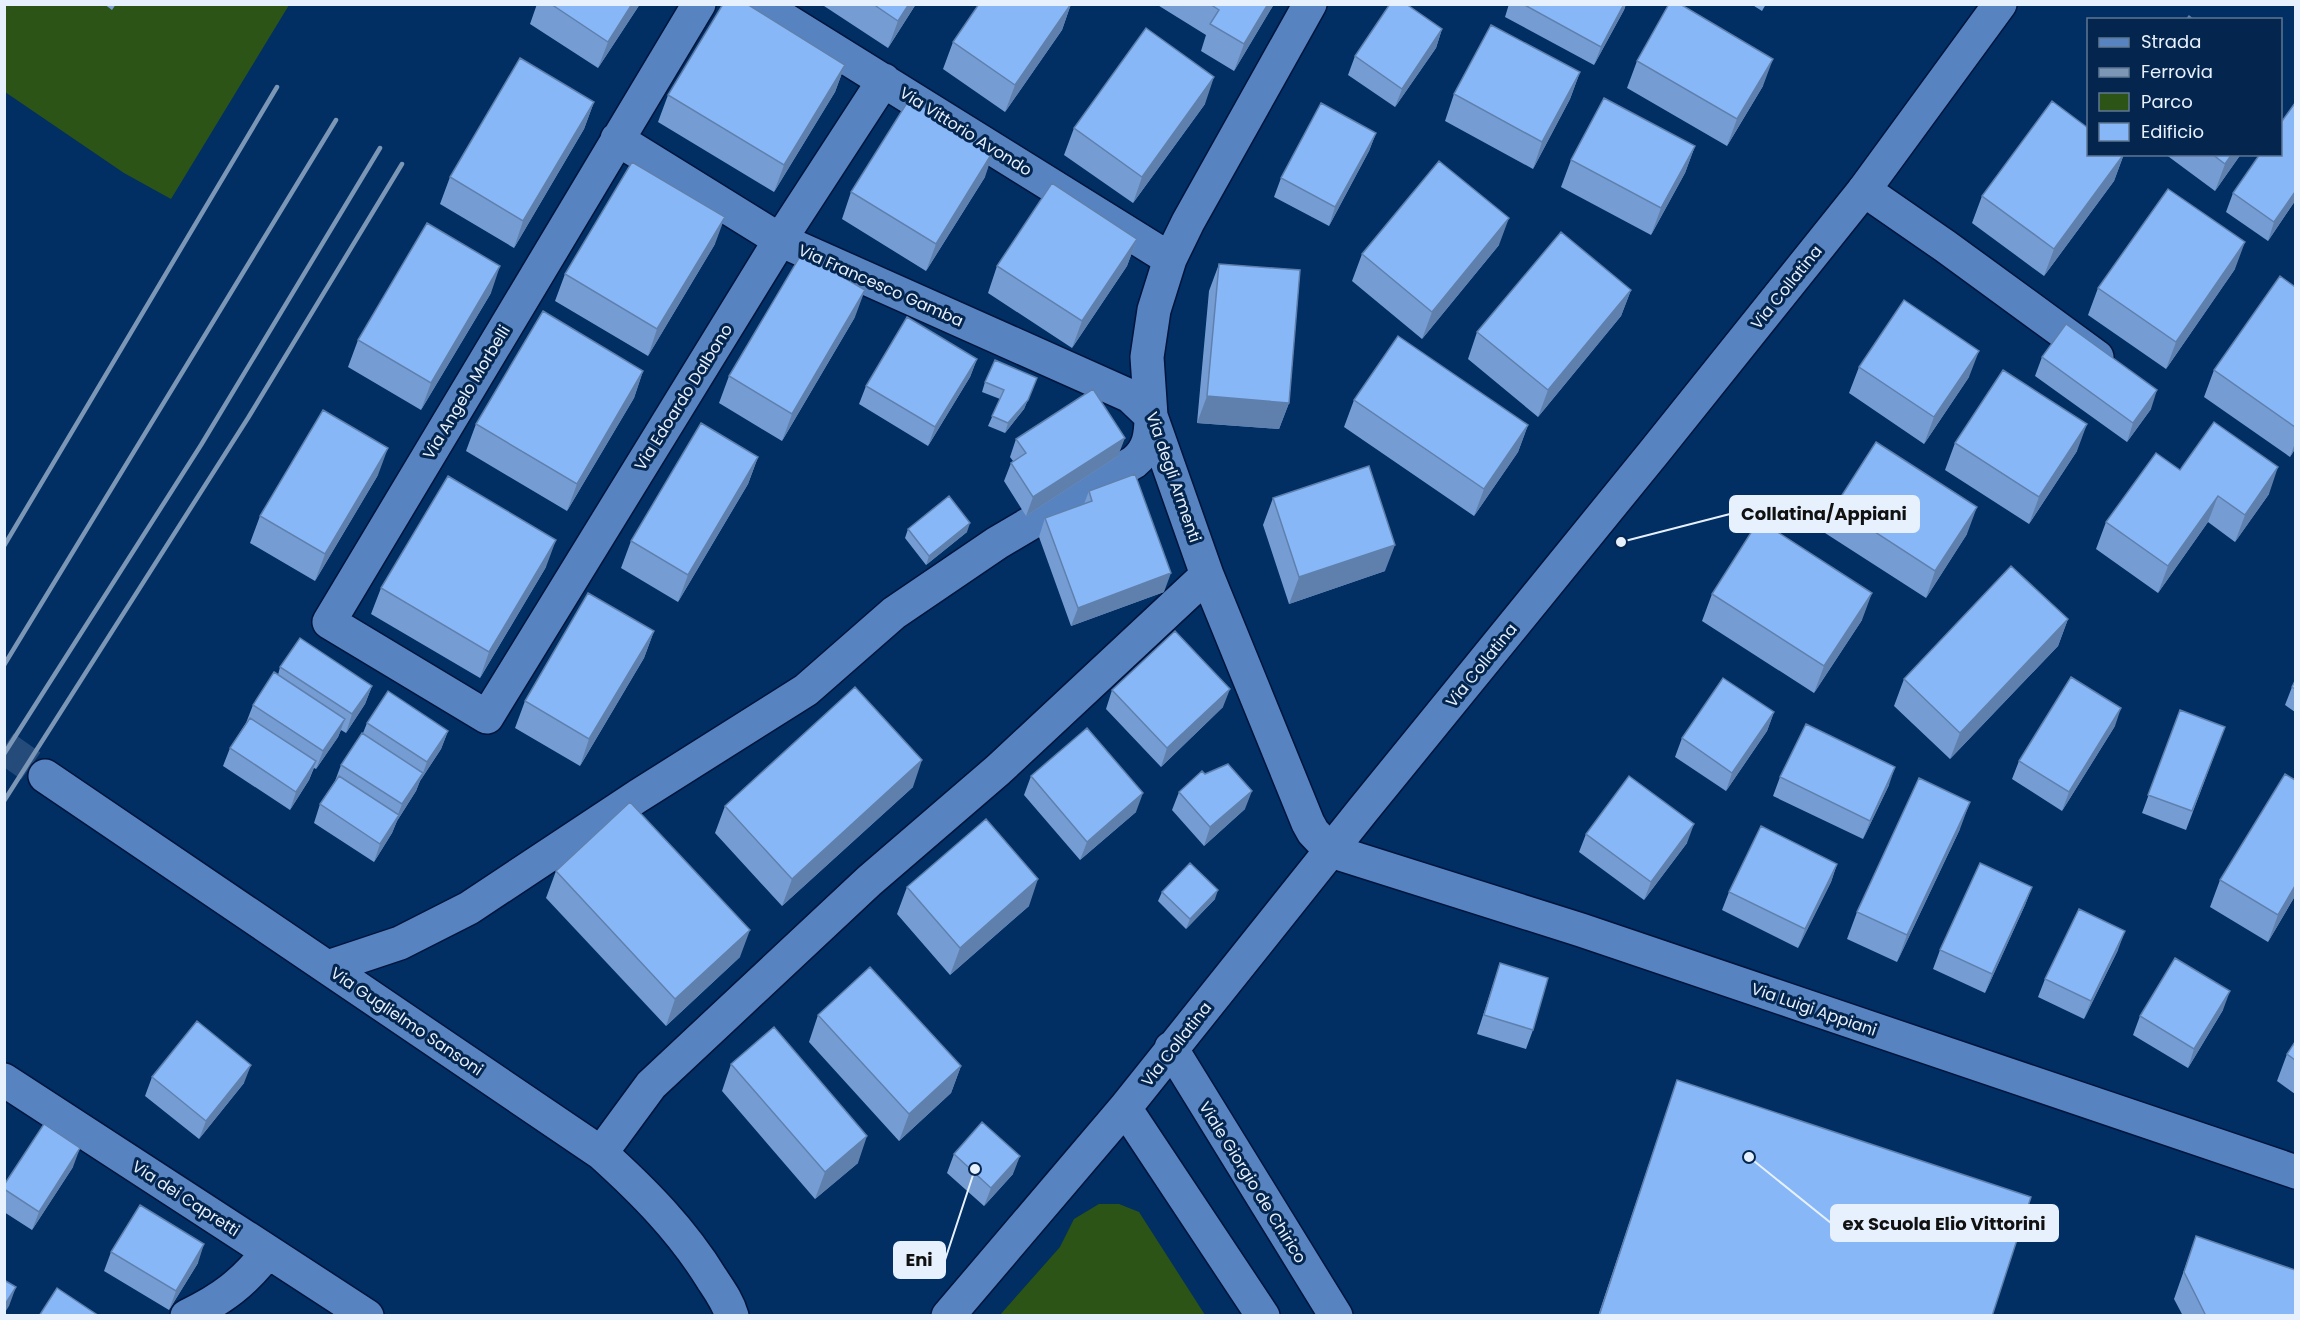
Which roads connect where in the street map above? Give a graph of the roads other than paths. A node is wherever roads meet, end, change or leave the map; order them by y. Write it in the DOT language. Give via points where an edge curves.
graph roads {
  1 [pos="699,4"];
  2 [pos="760,4"];
  3 [pos="1310,4"];
  4 [pos="2000,4"];
  5 [pos="884,80"];
  6 [pos="617,139"];
  7 [pos="1864,190"];
  8 [pos="780,240"];
  9 [pos="1170,259"];
  10 [pos="2122,376"];
  11 [pos="1151,416"];
  12 [pos="1208,575"];
  13 [pos="487,717"];
  14 [pos="45,776"];
  15 [pos="1331,851"];
  16 [pos="327,967"];
  17 [pos="1171,1048"];
  18 [pos="4,1080"];
  19 [pos="1125,1108"];
  20 [pos="601,1153"];
  21 [pos="2295,1172"];
  22 [pos="268,1252"];
  23 [pos="734,1313"];
  24 [pos="187,1316"];
  25 [pos="367,1316"];
  26 [pos="948,1316"];
  27 [pos="1263,1316"];
  28 [pos="1336,1316"];
  1 -- 6 [label="street, Via Angelo Morbelli"];
  2 -- 5 [label="street, Via Vittorio Avondo"];
  3 -- 9 [label="street, Via degli Armenti"];
  4 -- 7 [label="street, Via Collatina"];
  5 -- 8 [label="street, Via Edoardo Dalbono"];
  5 -- 9 [label="street, Via Vittorio Avondo"];
  6 -- 8 [label="street, Via Francesco Gamba"];
  6 -- 13 [label="street, Via Angelo Morbelli" via="329,622"];
  7 -- 10 [label="street"];
  7 -- 15 [label="street, Via Collatina"];
  8 -- 11 [label="street, Via Francesco Gamba" via="1115,388"];
  8 -- 13 [label="street, Via Edoardo Dalbono"];
  9 -- 11 [label="street, Via degli Armenti" via="1148,343"];
  11 -- 12 [label="street, Via degli Armenti"];
  11 -- 16 [label="street" via="1148,443 1138,458 997,543 894,613 806,690 469,908 400,943"];
  12 -- 15 [label="street, Via degli Armenti" via="1308,823"];
  12 -- 20 [label="street" via="998,770 869,881 651,1085"];
  14 -- 16 [label="street, Via Guglielmo Sansoni"];
  15 -- 17 [label="street, Via Collatina"];
  15 -- 21 [label="street, Via Luigi Appiani" via="1581,930"];
  16 -- 20 [label="street, Via Guglielmo Sansoni"];
  17 -- 19 [label="street, Via Collatina"];
  17 -- 28 [label="street, Viale Giorgio de Chirico"];
  18 -- 22 [label="street, Via dei Capretti"];
  19 -- 26 [label="street, Via Collatina"];
  19 -- 27 [label="street"];
  20 -- 23 [label="street, Via Guglielmo Sansoni" via="674,1225"];
  22 -- 24 [label="street" via="232,1290"];
  22 -- 25 [label="street, Via dei Capretti"];
}
